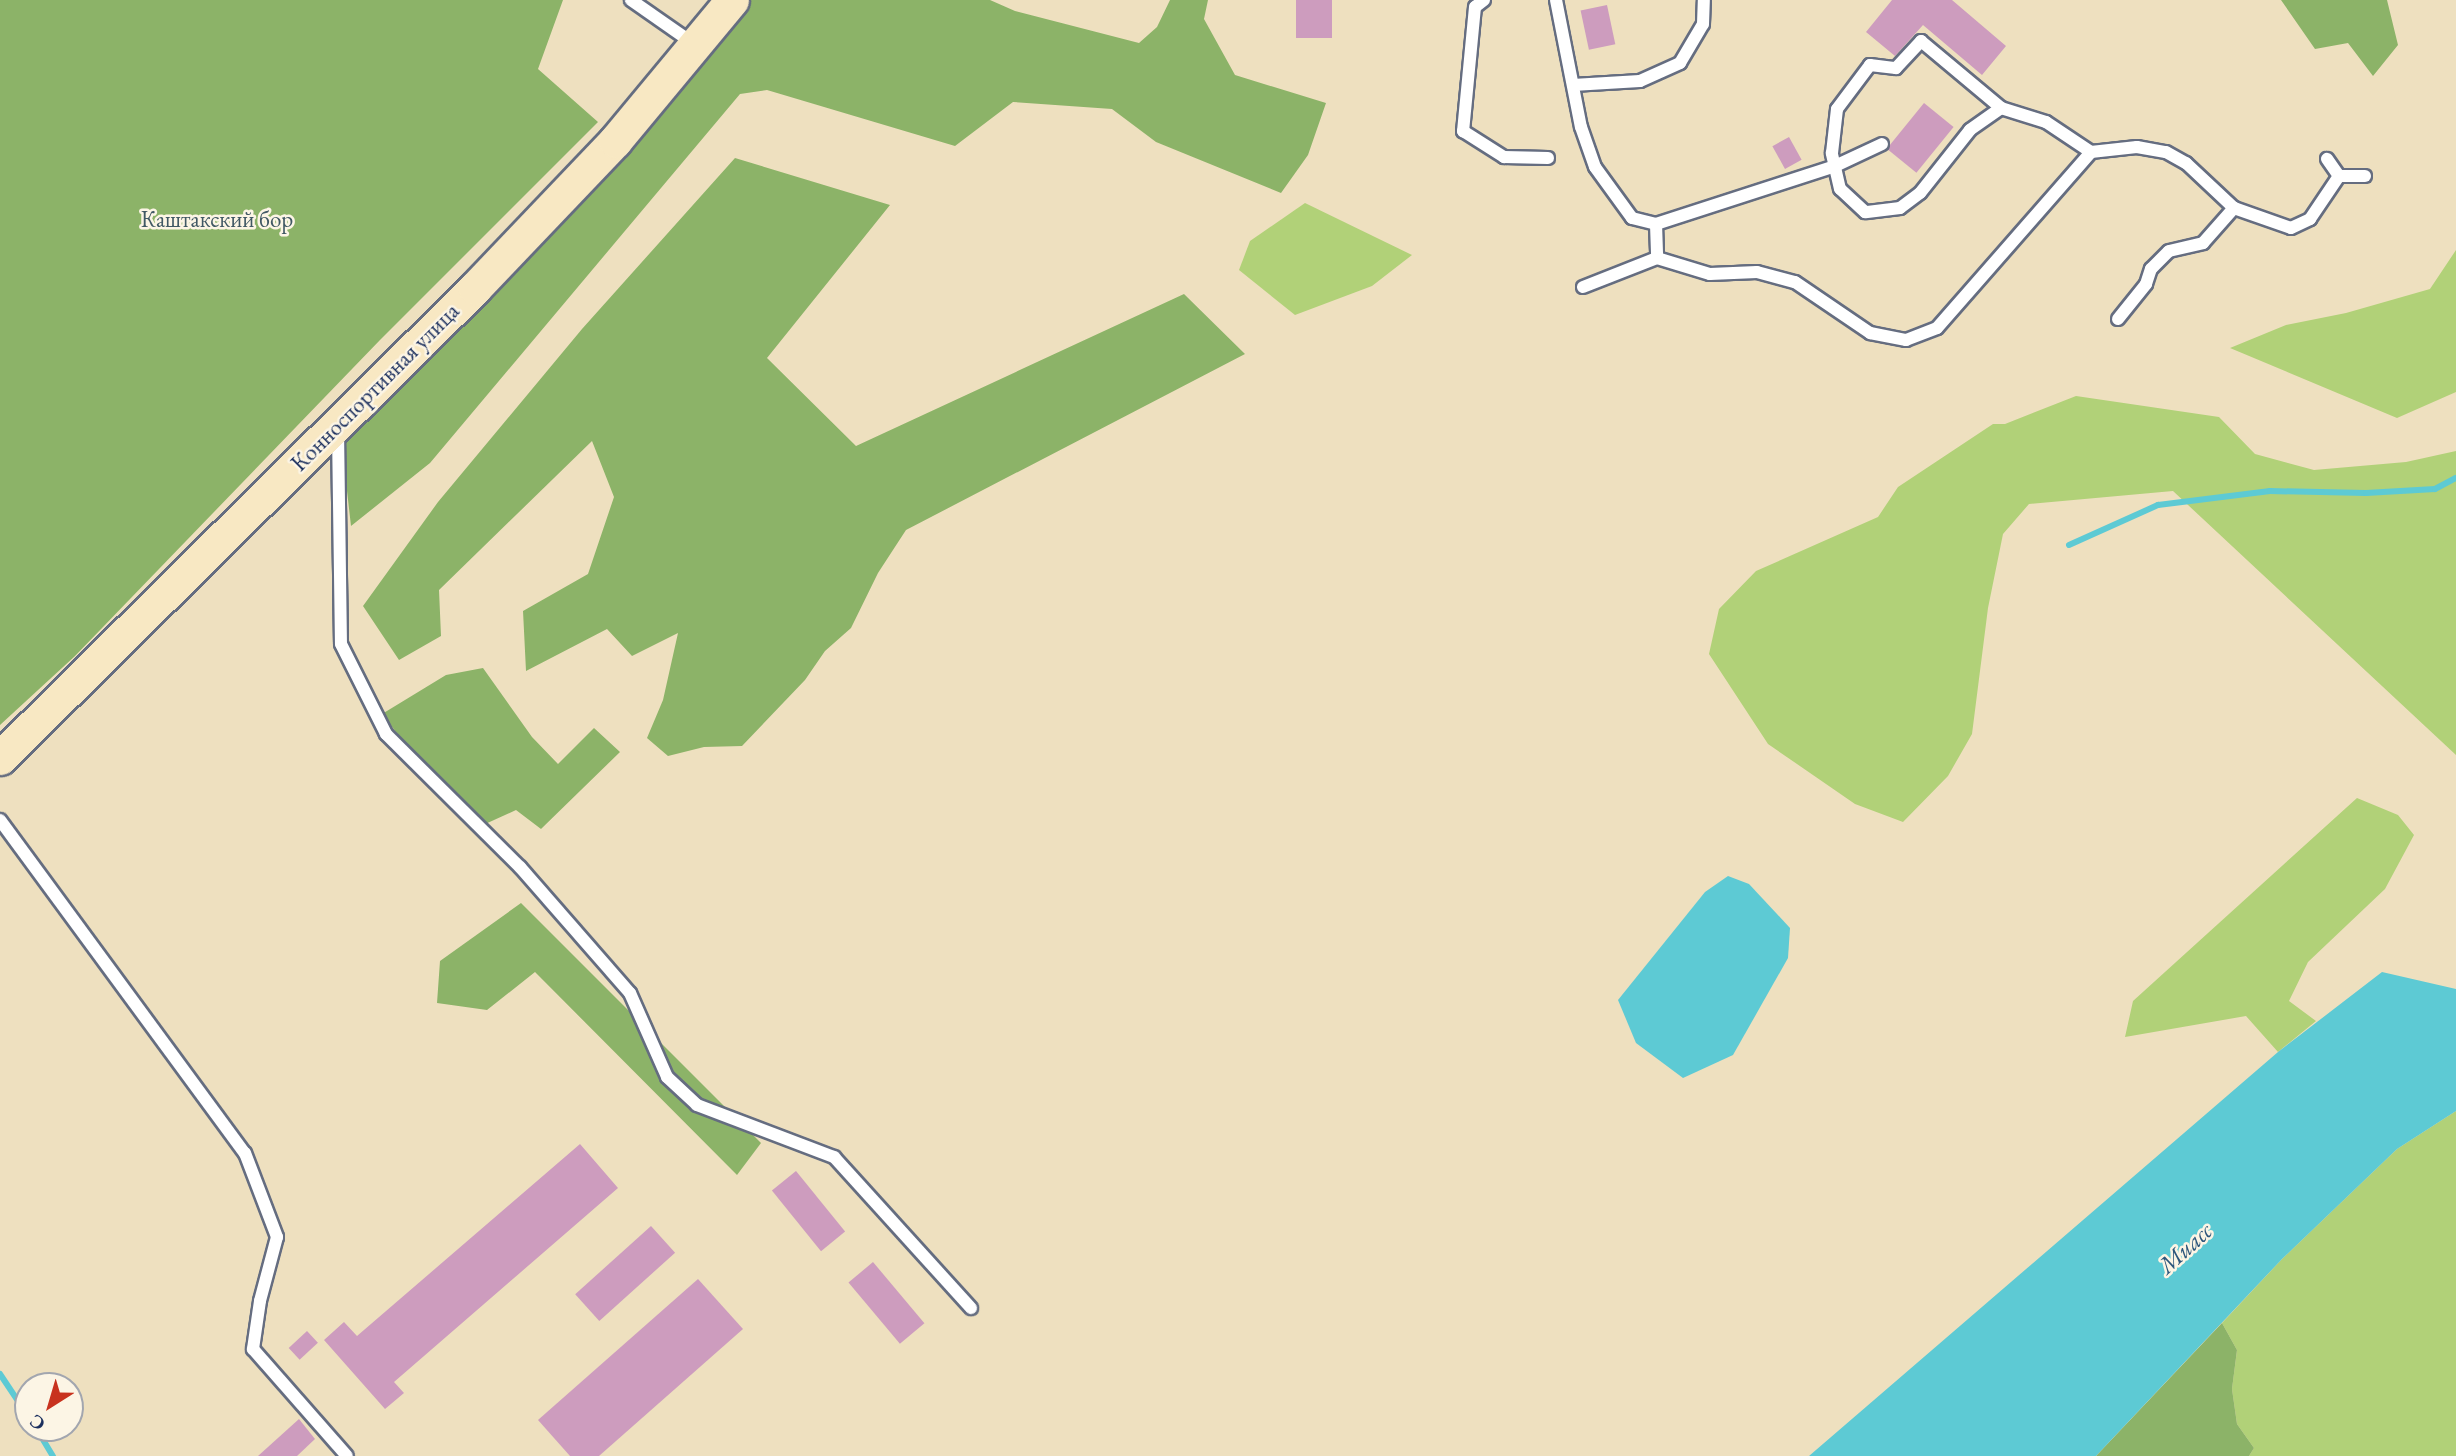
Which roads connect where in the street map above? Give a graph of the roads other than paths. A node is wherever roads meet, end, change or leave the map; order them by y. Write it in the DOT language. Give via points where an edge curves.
graph roads {
  1 [pos="631,0"];
  2 [pos="732,0"];
  3 [pos="1484,0"];
  4 [pos="1556,0"];
  5 [pos="1704,0"];
  6 [pos="696,46"];
  7 [pos="1573,85"];
  8 [pos="2001,108"];
  9 [pos="1882,144"];
  10 [pos="2091,152"];
  11 [pos="1548,158"];
  12 [pos="2328,159"];
  13 [pos="1833,167"];
  14 [pos="2339,176"];
  15 [pos="2365,176"];
  16 [pos="2234,208"];
  17 [pos="1656,224"];
  18 [pos="1657,258"];
  19 [pos="1583,287"];
  20 [pos="2119,320"];
  21 [pos="338,424"];
  22 [pos="0,758"];
  23 [pos="0,820"];
  24 [pos="971,1308"];
  25 [pos="347,1456"];
  1 -- 6 [label="lane"];
  2 -- 6 [label="main road, Конноспортивная улица"];
  3 -- 11 [label="lane" via="1475,7 1463,131 1504,157"];
  4 -- 7 [label="lane"];
  5 -- 7 [label="lane" via="1703,24 1680,63 1640,81"];
  6 -- 21 [label="main road, Конноспортивная улица" via="606,151"];
  7 -- 17 [label="lane" via="1595,167 1632,218"];
  8 -- 10 [label="lane" via="2046,121"];
  8 -- 13 [label="lane" via="1970,130 1920,192 1900,208 1865,212 1840,189"];
  8 -- 13 [label="lane" via="1920,41 1896,68 1871,65 1837,109"];
  9 -- 13 [label="lane"];
  10 -- 16 [label="lane" via="2137,147 2166,152 2186,163"];
  10 -- 18 [label="lane" via="1937,328 1906,340 1870,333 1796,282 1757,272 1710,274"];
  12 -- 14 [label="lane"];
  13 -- 17 [label="lane"];
  14 -- 15 [label="lane"];
  14 -- 16 [label="lane" via="2310,219 2291,228"];
  16 -- 20 [label="lane" via="2203,243 2169,251 2151,269 2146,284"];
  17 -- 18 [label="lane"];
  18 -- 19 [label="lane"];
  21 -- 22 [label="main road, Конноспортивная улица"];
  21 -- 24 [label="lane" via="341,644 386,734 520,867 630,993 667,1077 697,1105 834,1157"];
  23 -- 25 [label="lane" via="245,1153 277,1237 253,1349"];
}
